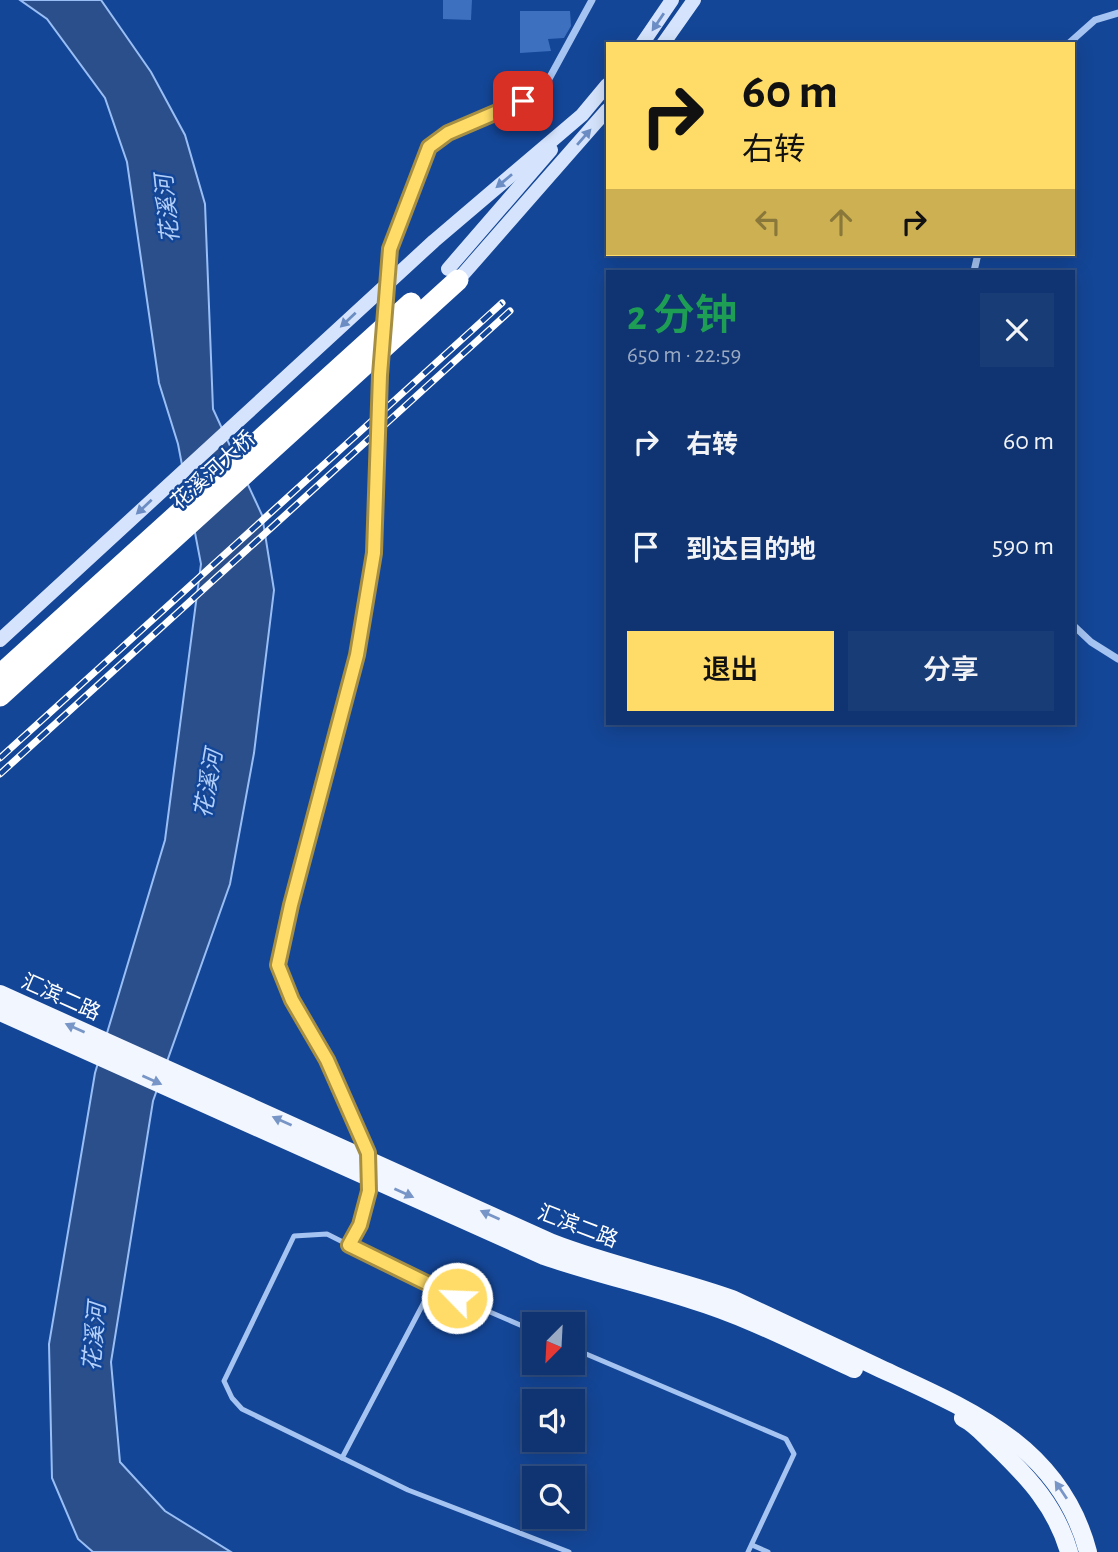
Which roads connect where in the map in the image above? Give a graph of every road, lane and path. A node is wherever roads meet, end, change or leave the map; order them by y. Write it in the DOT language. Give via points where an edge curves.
graph roads {
  1 [pos="592,0"];
  2 [pos="672,0"];
  3 [pos="694,0"];
  4 [pos="1118,13"];
  5 [pos="643,42"];
  6 [pos="664,42"];
  7 [pos="1070,42"];
  8 [pos="606,86"];
  9 [pos="606,111"];
  10 [pos="582,115"];
  11 [pos="453,274"];
  12 [pos="1075,627"];
  13 [pos="0,640"];
  14 [pos="1118,659"];
  15 [pos="0,675"];
  16 [pos="0,696"];
  17 [pos="0,994"];
  18 [pos="0,1012"];
  19 [pos="349,1245"];
  20 [pos="548,1249"];
  21 [pos="432,1287"];
  22 [pos="522,1326"];
  23 [pos="585,1354"];
  24 [pos="973,1417"];
  25 [pos="342,1458"];
  26 [pos="752,1545"];
  27 [pos="569,1552"];
  28 [pos="748,1552"];
  29 [pos="768,1552"];
  30 [pos="1069,1552"];
  31 [pos="1088,1552"];
  1 -- 19 [label="street" via="544,88 448,133 429,147 390,249 374,553 357,655 278,965 368,1153 369,1191"];
  2 -- 5 [label="main road, one-way"];
  3 -- 6 [label="main road"];
  4 -- 7 [label="street" via="1095,20"];
  8 -- 10 [label="main road"];
  11 -- 9 [label="main road, one-way"];
  10 -- 11 [label="main road"];
  10 -- 13 [label="main road, 花溪河大桥, one-way" via="434,241"];
  11 -- 15 [label="highway, 花溪河大桥"];
  11 -- 16 [label="highway, 花溪河大桥"];
  12 -- 14 [label="street"];
  20 -- 17 [label="main road, 汇滨二路, one-way"];
  18 -- 20 [label="main road, 汇滨二路, one-way"];
  19 -- 21 [label="lane"];
  19 -- 25 [label="lane" via="327,1234 294,1236 225,1381 242,1409"];
  20 -- 24 [label="main road, 汇滨二路" via="695,1286"];
  21 -- 22 [label="lane"];
  21 -- 25 [label="lane"];
  23 -- 26 [label="lane" via="786,1439 794,1454"];
  24 -- 30 [label="main road, 汇滨二路" via="1046,1500"];
  31 -- 24 [label="main road, 汇滨二路, one-way" via="1080,1522 1060,1486 1029,1454"];
  25 -- 27 [label="lane" via="408,1490"];
  26 -- 28 [label="lane"];
  26 -- 29 [label="lane"];
}
